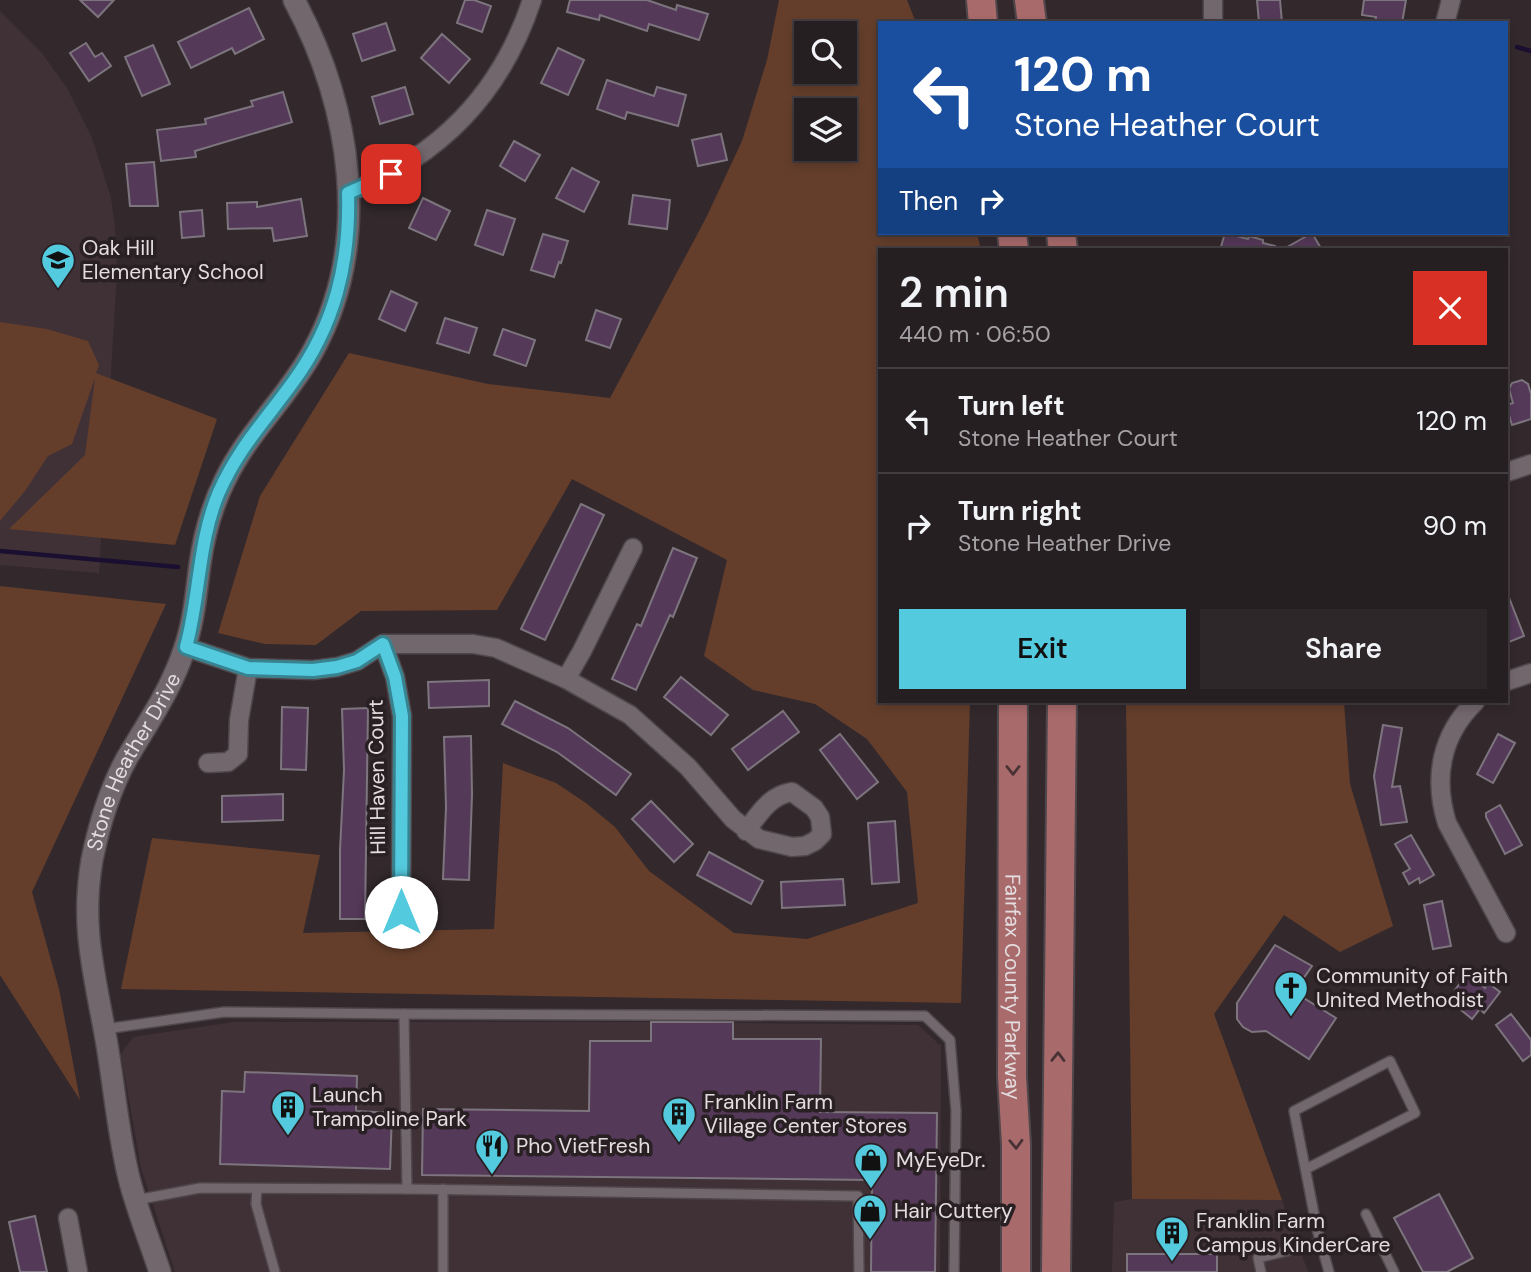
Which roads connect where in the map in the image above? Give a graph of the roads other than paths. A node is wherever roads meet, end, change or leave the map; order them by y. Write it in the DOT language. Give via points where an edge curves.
graph roads {
  1 [pos="295,0"];
  2 [pos="532,0"];
  3 [pos="981,0"];
  4 [pos="1029,0"];
  5 [pos="1213,0"];
  6 [pos="1451,0"];
  7 [pos="983,21"];
  8 [pos="1032,21"];
  9 [pos="1213,21"];
  10 [pos="1446,21"];
  11 [pos="348,193"];
  12 [pos="1531,464"];
  13 [pos="1508,472"];
  14 [pos="633,548"];
  15 [pos="383,644"];
  16 [pos="186,647"];
  17 [pos="248,668"];
  18 [pos="1531,673"];
  19 [pos="566,679"];
  20 [pos="1508,681"];
  21 [pos="1013,703"];
  22 [pos="1062,703"];
  23 [pos="1474,703"];
  24 [pos="208,763"];
  25 [pos="746,831"];
  26 [pos="401,912"];
  27 [pos="1506,933"];
  28 [pos="404,1014"];
  29 [pos="105,1029"];
  30 [pos="1306,1168"];
  31 [pos="257,1189"];
  32 [pos="407,1189"];
  33 [pos="443,1189"];
  34 [pos="136,1200"];
  35 [pos="1366,1214"];
  36 [pos="68,1218"];
  37 [pos="1320,1243"];
  38 [pos="78,1272"];
  39 [pos="160,1272"];
  40 [pos="275,1272"];
  41 [pos="443,1272"];
  42 [pos="859,1272"];
  43 [pos="954,1272"];
  44 [pos="1016,1272"];
  45 [pos="1056,1272"];
  46 [pos="1261,1272"];
  47 [pos="1329,1272"];
  48 [pos="1394,1272"];
  1 -- 11 [label="street, Stone Heather Drive" via="331,91"];
  2 -- 11 [label="street" via="509,56 458,124 405,166"];
  3 -- 7 [label="highway"];
  4 -- 8 [label="highway"];
  5 -- 9 [label="street"];
  6 -- 10 [label="street"];
  11 -- 16 [label="street, Stone Heather Drive" via="349,233 340,286 313,351 243,446 218,496 200,560"];
  12 -- 13 [label="street"];
  14 -- 19 [label="street"];
  15 -- 17 [label="street" via="357,661 337,667"];
  15 -- 19 [label="street" via="496,648"];
  15 -- 26 [label="street, Hill Haven Court" via="402,716"];
  16 -- 17 [label="street"];
  16 -- 29 [label="street, Stone Heather Drive" via="168,690 112,791 92,862 88,935"];
  17 -- 24 [label="street" via="238,754 228,762"];
  18 -- 20 [label="street"];
  19 -- 25 [label="street" via="646,727"];
  21 -- 44 [label="highway, Fairfax County Parkway, one-way"];
  45 -- 22 [label="highway, one-way"];
  23 -- 27 [label="street" via="1447,742 1439,786 1447,823"];
  28 -- 29 [label="lane" via="224,1012"];
  28 -- 32 [label="lane"];
  28 -- 43 [label="lane" via="925,1016 950,1040 956,1111"];
  29 -- 34 [label="street, Stone Heather Drive" via="114,1100"];
  30 -- 30 [label="lane" via="1294,1111 1390,1060 1415,1113"];
  30 -- 37 [label="lane"];
  31 -- 32 [label="lane"];
  31 -- 34 [label="lane" via="200,1188"];
  31 -- 40 [label="lane" via="256,1204"];
  32 -- 33 [label="lane"];
  33 -- 41 [label="lane"];
  33 -- 42 [label="lane" via="858,1196"];
  34 -- 39 [label="street, Stone Heather Drive"];
  35 -- 48 [label="lane"];
  36 -- 38 [label="street"];
  37 -- 46 [label="lane" via="1258,1258"];
  37 -- 47 [label="lane"];
}
